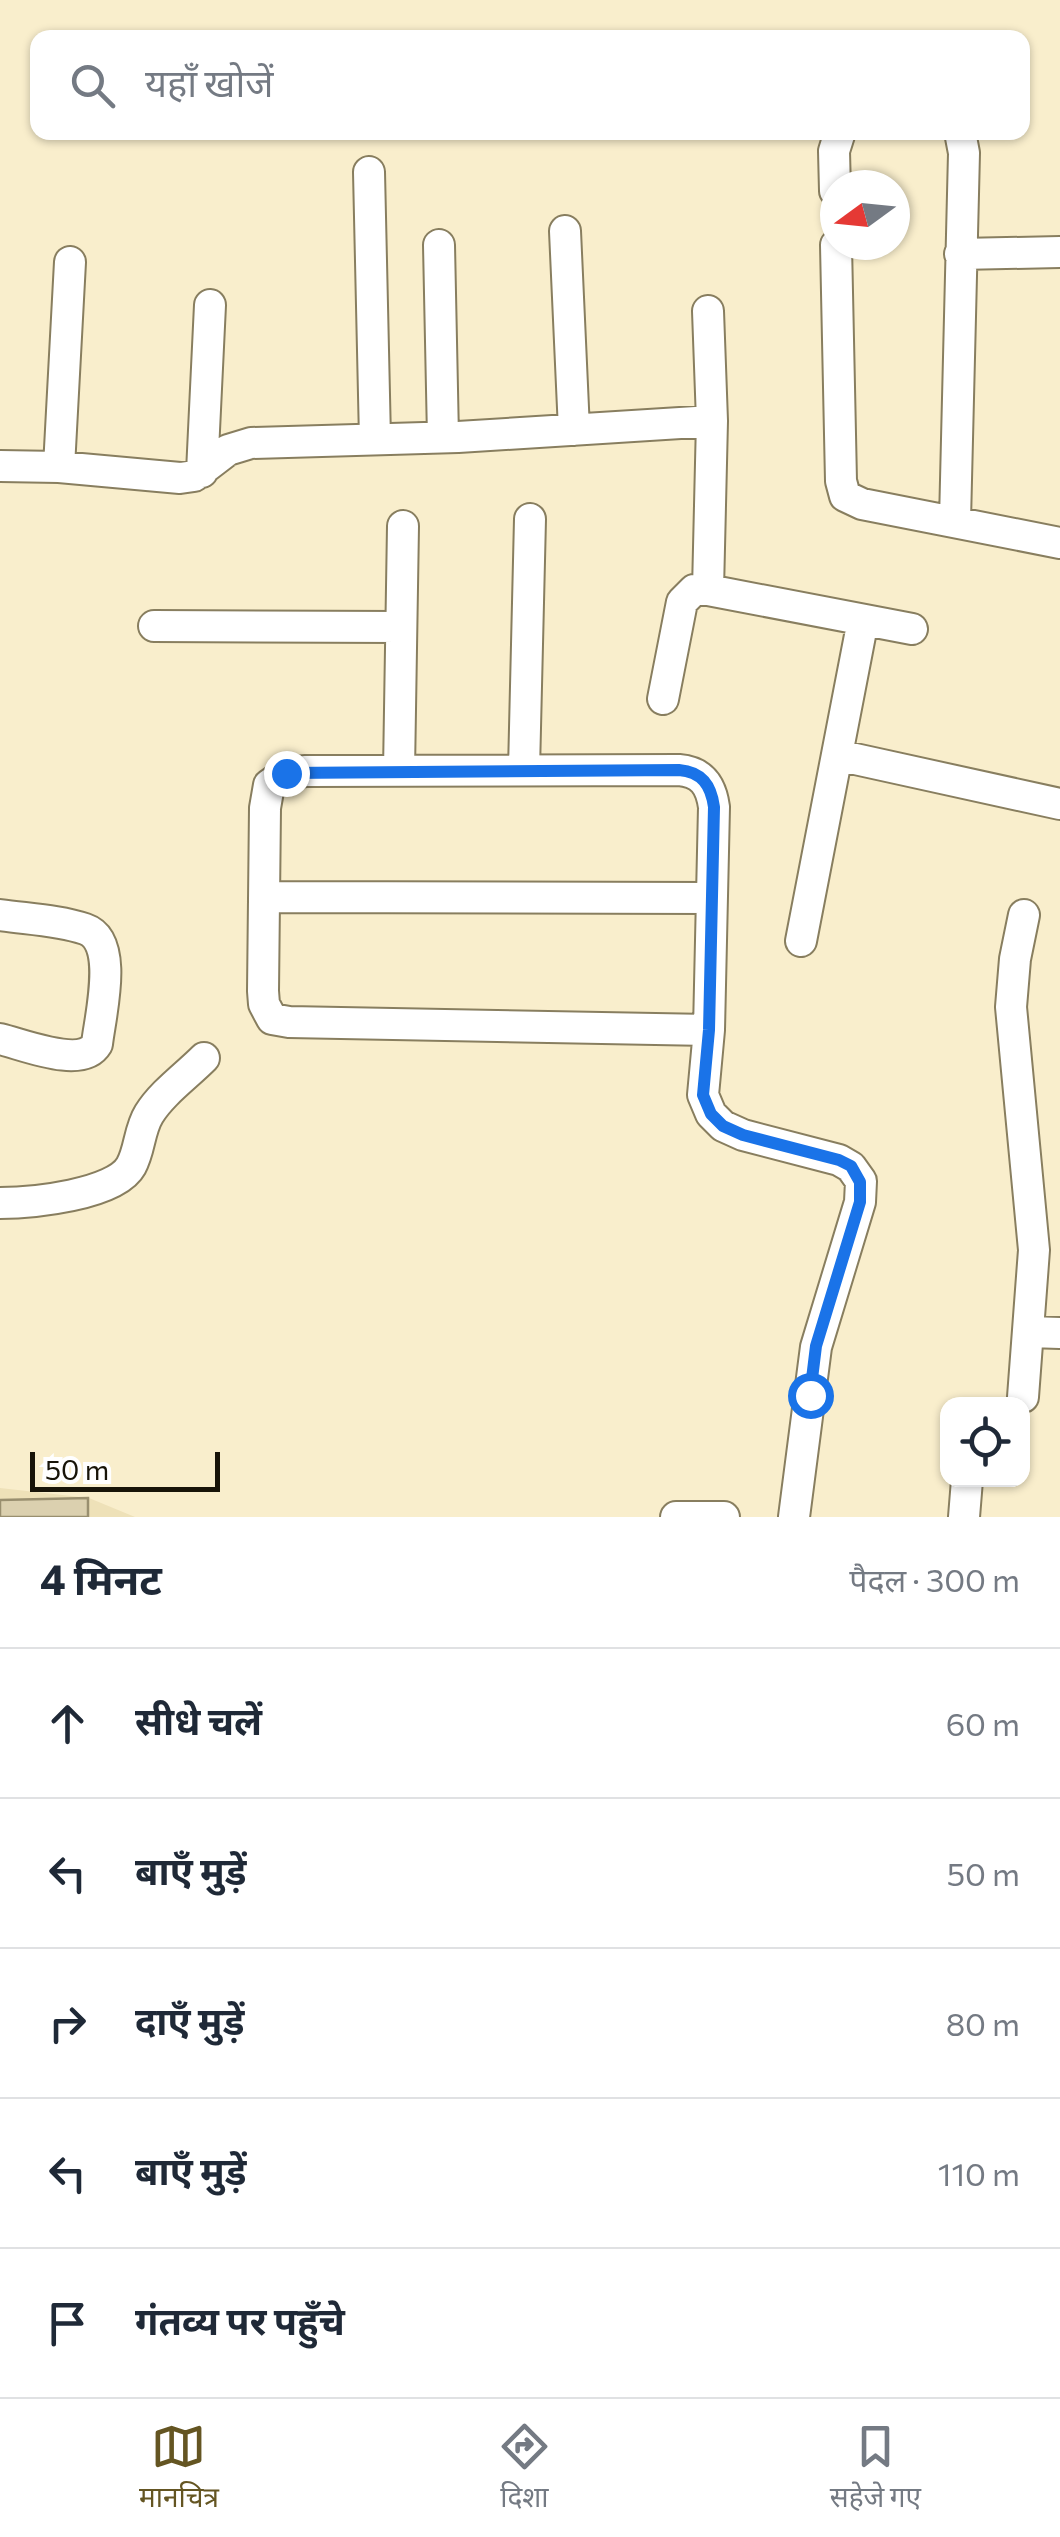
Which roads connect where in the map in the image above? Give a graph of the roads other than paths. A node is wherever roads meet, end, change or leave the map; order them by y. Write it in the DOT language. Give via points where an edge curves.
graph roads {
  1 [pos="837,140"];
  2 [pos="962,140"];
  3 [pos="834,170"];
  4 [pos="369,172"];
  5 [pos="565,231"];
  6 [pos="439,245"];
  7 [pos="1060,252"];
  8 [pos="960,254"];
  9 [pos="836,260"];
  10 [pos="70,262"];
  11 [pos="210,305"];
  12 [pos="708,311"];
  13 [pos="712,422"];
  14 [pos="574,430"];
  15 [pos="444,438"];
  16 [pos="374,439"];
  17 [pos="0,466"];
  18 [pos="58,467"];
  19 [pos="202,472"];
  20 [pos="530,520"];
  21 [pos="955,521"];
  22 [pos="403,526"];
  23 [pos="1060,543"];
  24 [pos="708,590"];
  25 [pos="862,620"];
  26 [pos="154,626"];
  27 [pos="401,627"];
  28 [pos="912,630"];
  29 [pos="663,699"];
  30 [pos="837,755"];
  31 [pos="524,770"];
  32 [pos="398,771"];
  33 [pos="1060,804"];
  34 [pos="264,896"];
  35 [pos="712,898"];
  36 [pos="1024,914"];
  37 [pos="0,915"];
  38 [pos="802,942"];
  39 [pos="709,1030"];
  40 [pos="0,1039"];
  41 [pos="204,1058"];
  42 [pos="0,1203"];
  43 [pos="1028,1332"];
  44 [pos="1060,1332"];
  45 [pos="1023,1396"];
  46 [pos="966,1487"];
  47 [pos="676,1517"];
  48 [pos="724,1517"];
  49 [pos="794,1517"];
  50 [pos="964,1517"];
  1 -- 3 [label="street"];
  2 -- 8 [label="street"];
  4 -- 16 [label="street"];
  5 -- 14 [label="street"];
  6 -- 15 [label="street"];
  7 -- 8 [label="street"];
  8 -- 21 [label="street"];
  9 -- 21 [label="street" via="842,490 862,504"];
  10 -- 18 [label="street"];
  11 -- 19 [label="street"];
  12 -- 13 [label="street"];
  13 -- 14 [label="street"];
  13 -- 24 [label="street"];
  14 -- 15 [label="street"];
  15 -- 16 [label="street"];
  16 -- 19 [label="street" via="250,443 228,450"];
  17 -- 18 [label="street"];
  18 -- 19 [label="street" via="180,478"];
  20 -- 31 [label="street"];
  21 -- 23 [label="street"];
  22 -- 27 [label="street"];
  24 -- 25 [label="street"];
  24 -- 29 [label="street" via="694,590 682,602"];
  25 -- 28 [label="street"];
  25 -- 30 [label="street"];
  26 -- 27 [label="street"];
  27 -- 32 [label="street"];
  30 -- 33 [label="street"];
  30 -- 38 [label="street"];
  31 -- 32 [label="street"];
  31 -- 35 [label="street" via="695,772 712,793"];
  32 -- 34 [label="street" via="306,771 274,780 266,794"];
  34 -- 35 [label="street"];
  34 -- 39 [label="street" via="264,1004 278,1021"];
  35 -- 39 [label="street"];
  36 -- 43 [label="street" via="1011,1008 1034,1250"];
  37 -- 40 [label="street" via="84,928 100,940 106,961 93,1052 69,1056"];
  39 -- 49 [label="street" via="703,1095 711,1114 743,1135 839,1160 860,1182 860,1202 816,1346"];
  41 -- 42 [label="street" via="151,1110 120,1179"];
  43 -- 44 [label="street"];
  43 -- 45 [label="street"];
  46 -- 50 [label="street"];
  47 -- 48 [label="street"];
}
